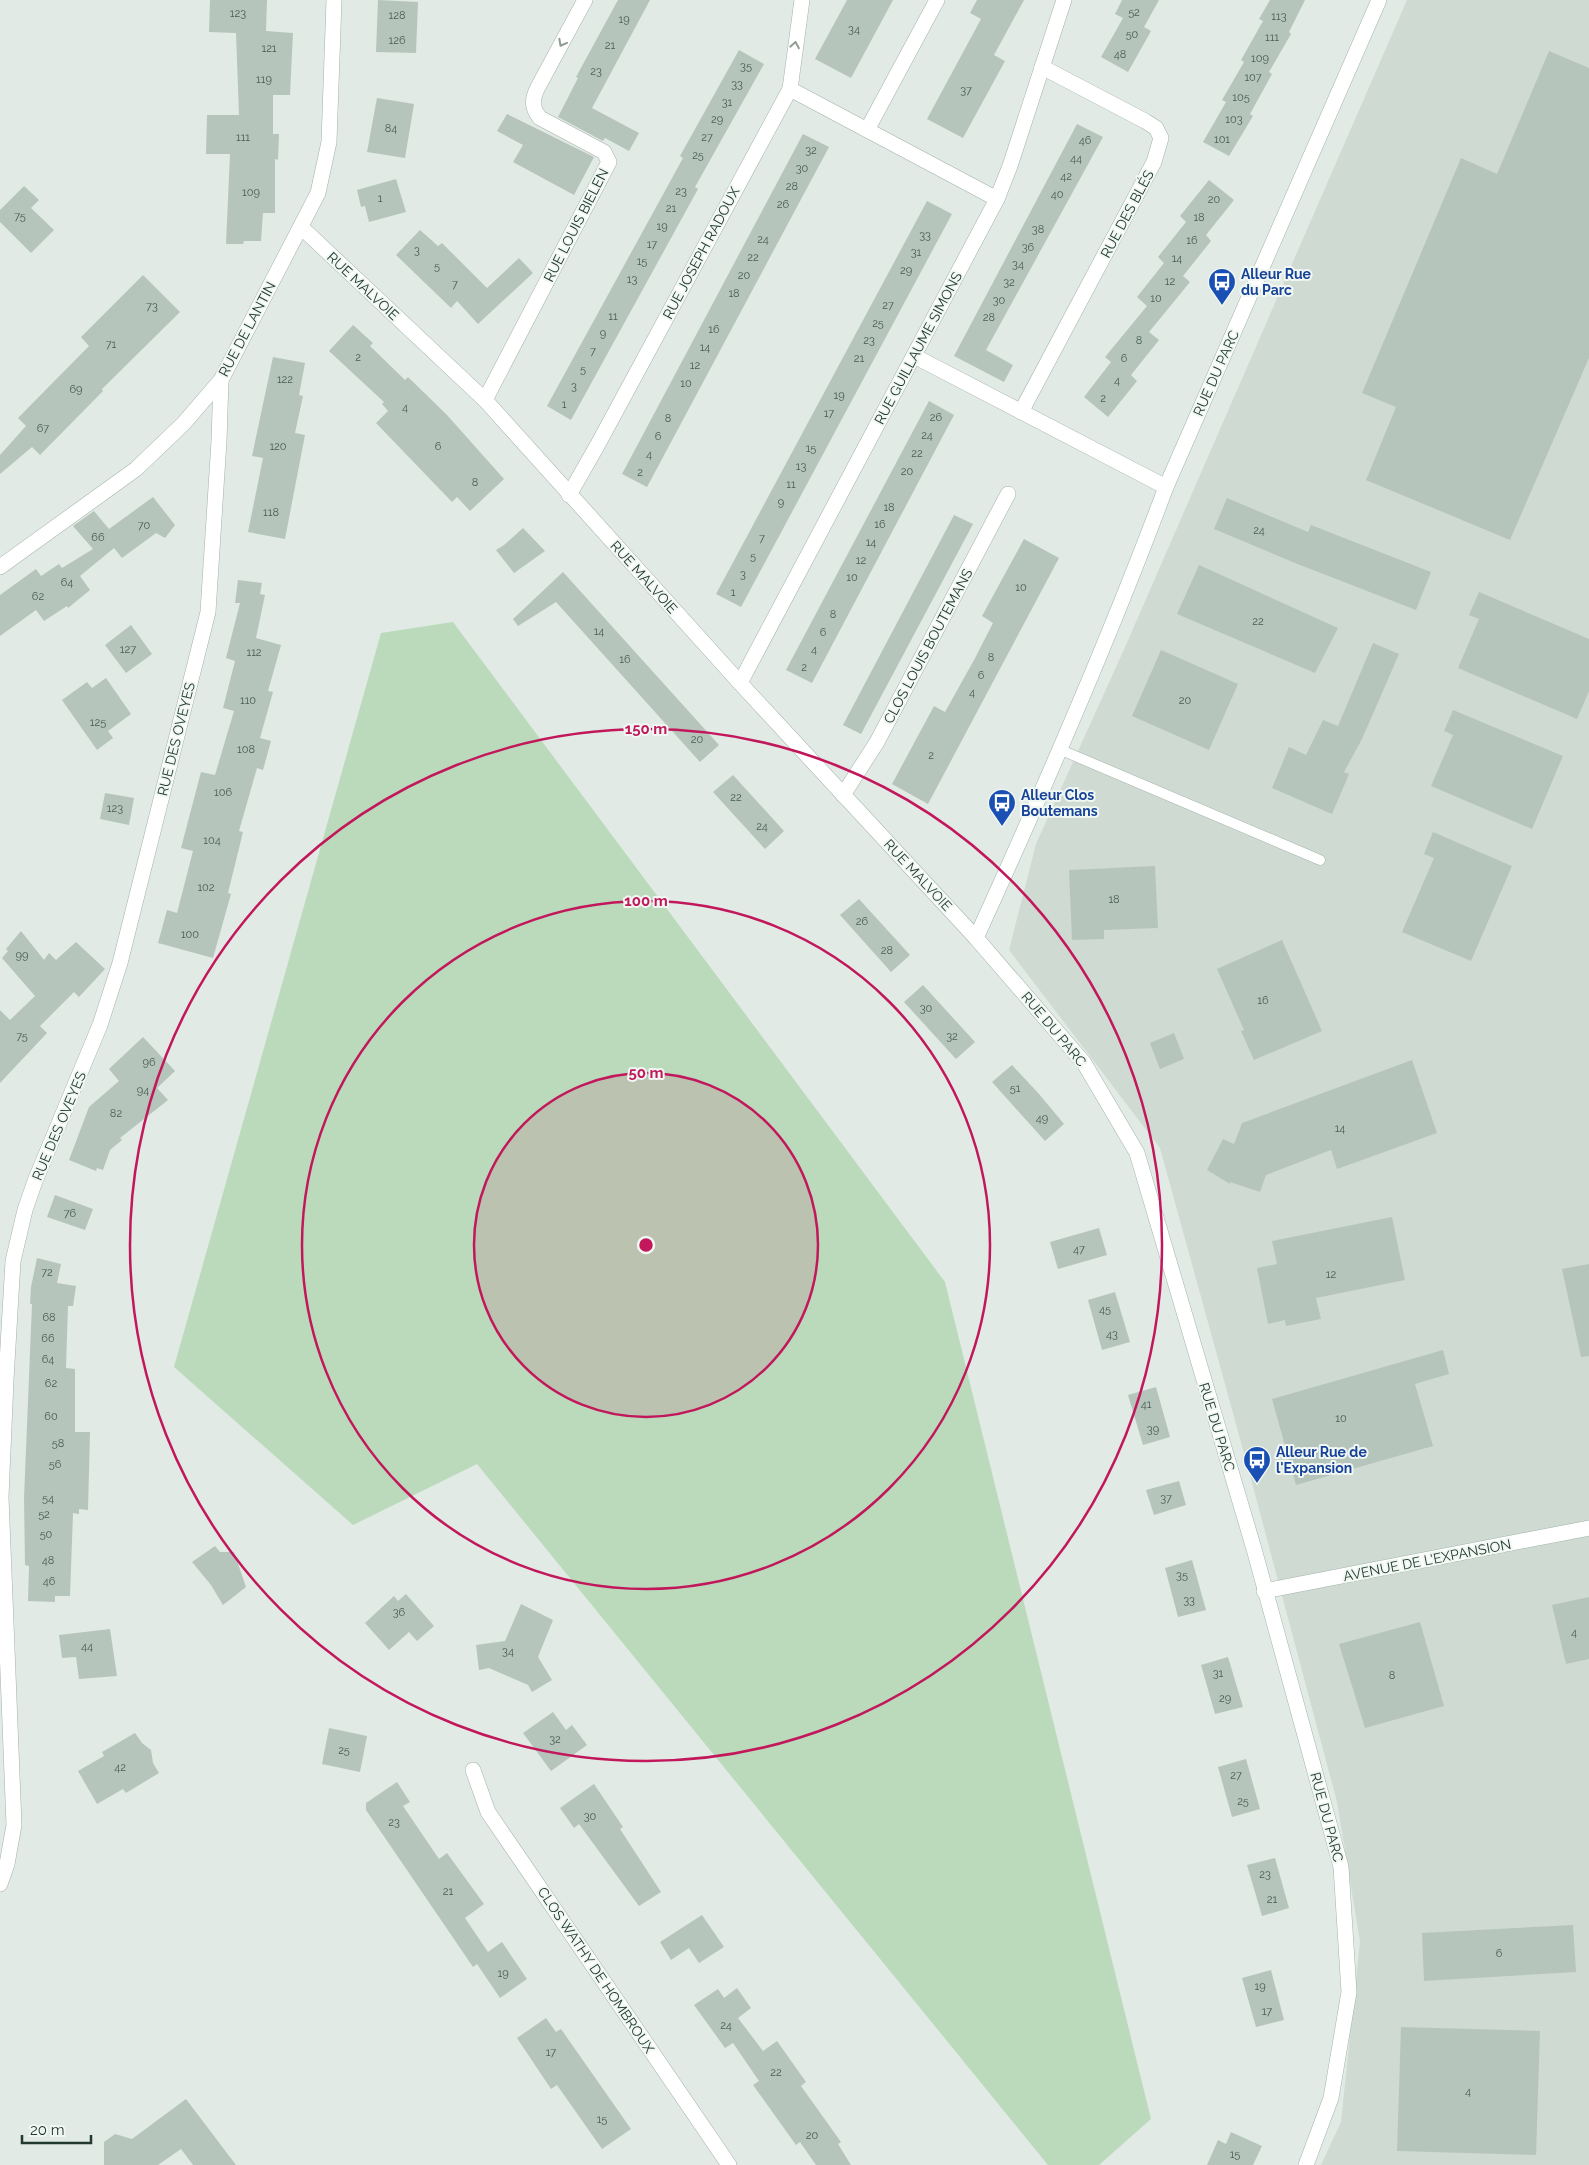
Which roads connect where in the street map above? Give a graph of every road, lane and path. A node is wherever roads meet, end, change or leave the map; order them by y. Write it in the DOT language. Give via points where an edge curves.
graph roads {
  1 [pos="334,0"];
  2 [pos="585,0"];
  3 [pos="802,0"];
  4 [pos="937,0"];
  5 [pos="1064,0"];
  6 [pos="1379,0"];
  7 [pos="1042,67"];
  8 [pos="790,89"];
  9 [pos="867,130"];
  10 [pos="997,199"];
  11 [pos="301,227"];
  12 [pos="914,356"];
  13 [pos="221,380"];
  14 [pos="485,400"];
  15 [pos="1021,412"];
  16 [pos="1166,487"];
  17 [pos="1008,494"];
  18 [pos="568,495"];
  19 [pos="0,567"];
  20 [pos="740,682"];
  21 [pos="1061,750"];
  22 [pos="844,795"];
  23 [pos="1320,860"];
  24 [pos="976,938"];
  25 [pos="1589,1528"];
  26 [pos="1264,1592"];
  27 [pos="473,1770"];
  28 [pos="0,1884"];
  29 [pos="729,2165"];
  30 [pos="1306,2165"];
  1 -- 11 [label="street, RUE DE LANTIN" via="329,142 318,193"];
  2 -- 14 [label="street, RUE LOUIS BIELEN, one-way" via="538,87 533,110 540,118 604,152 609,162"];
  8 -- 3 [label="street, RUE JOSEPH RADOUX, one-way"];
  4 -- 9 [label="street"];
  5 -- 7 [label="street, RUE GUILLAUME SIMONS"];
  6 -- 16 [label="street, RUE DU PARC"];
  7 -- 10 [label="street, RUE GUILLAUME SIMONS"];
  7 -- 15 [label="street, RUE DES BLÉS" via="1145,121 1156,128 1161,138 1154,162"];
  8 -- 9 [label="street"];
  8 -- 18 [label="street, RUE JOSEPH RADOUX"];
  9 -- 10 [label="street"];
  10 -- 12 [label="street, RUE GUILLAUME SIMONS"];
  11 -- 13 [label="street, RUE DE LANTIN"];
  11 -- 14 [label="street, RUE MALVOIE"];
  12 -- 15 [label="street"];
  12 -- 20 [label="street, RUE GUILLAUME SIMONS"];
  13 -- 19 [label="street, RUE DE LANTIN" via="184,423 136,469"];
  13 -- 28 [label="street, RUE DES OVEYES" via="208,612 120,963 100,1025 35,1181 13,1261 1,1506 14,1825"];
  14 -- 18 [label="street, RUE MALVOIE"];
  15 -- 16 [label="street"];
  16 -- 21 [label="street, RUE DU PARC"];
  17 -- 22 [label="street, CLOS LOUIS BOUTEMANS" via="877,742"];
  18 -- 20 [label="street, RUE MALVOIE"];
  20 -- 22 [label="street, RUE MALVOIE"];
  21 -- 23 [label="lane"];
  21 -- 24 [label="street, RUE DU PARC"];
  22 -- 24 [label="street, RUE MALVOIE"];
  24 -- 26 [label="street, RUE DU PARC" via="1084,1063 1137,1154"];
  25 -- 26 [label="street, AVENUE DE L'EXPANSION"];
  26 -- 30 [label="street, RUE DU PARC" via="1342,1876 1349,1992 1331,2098"];
  27 -- 29 [label="street, CLOS WATHY DE HOMBROUX" via="488,1812"];
}
